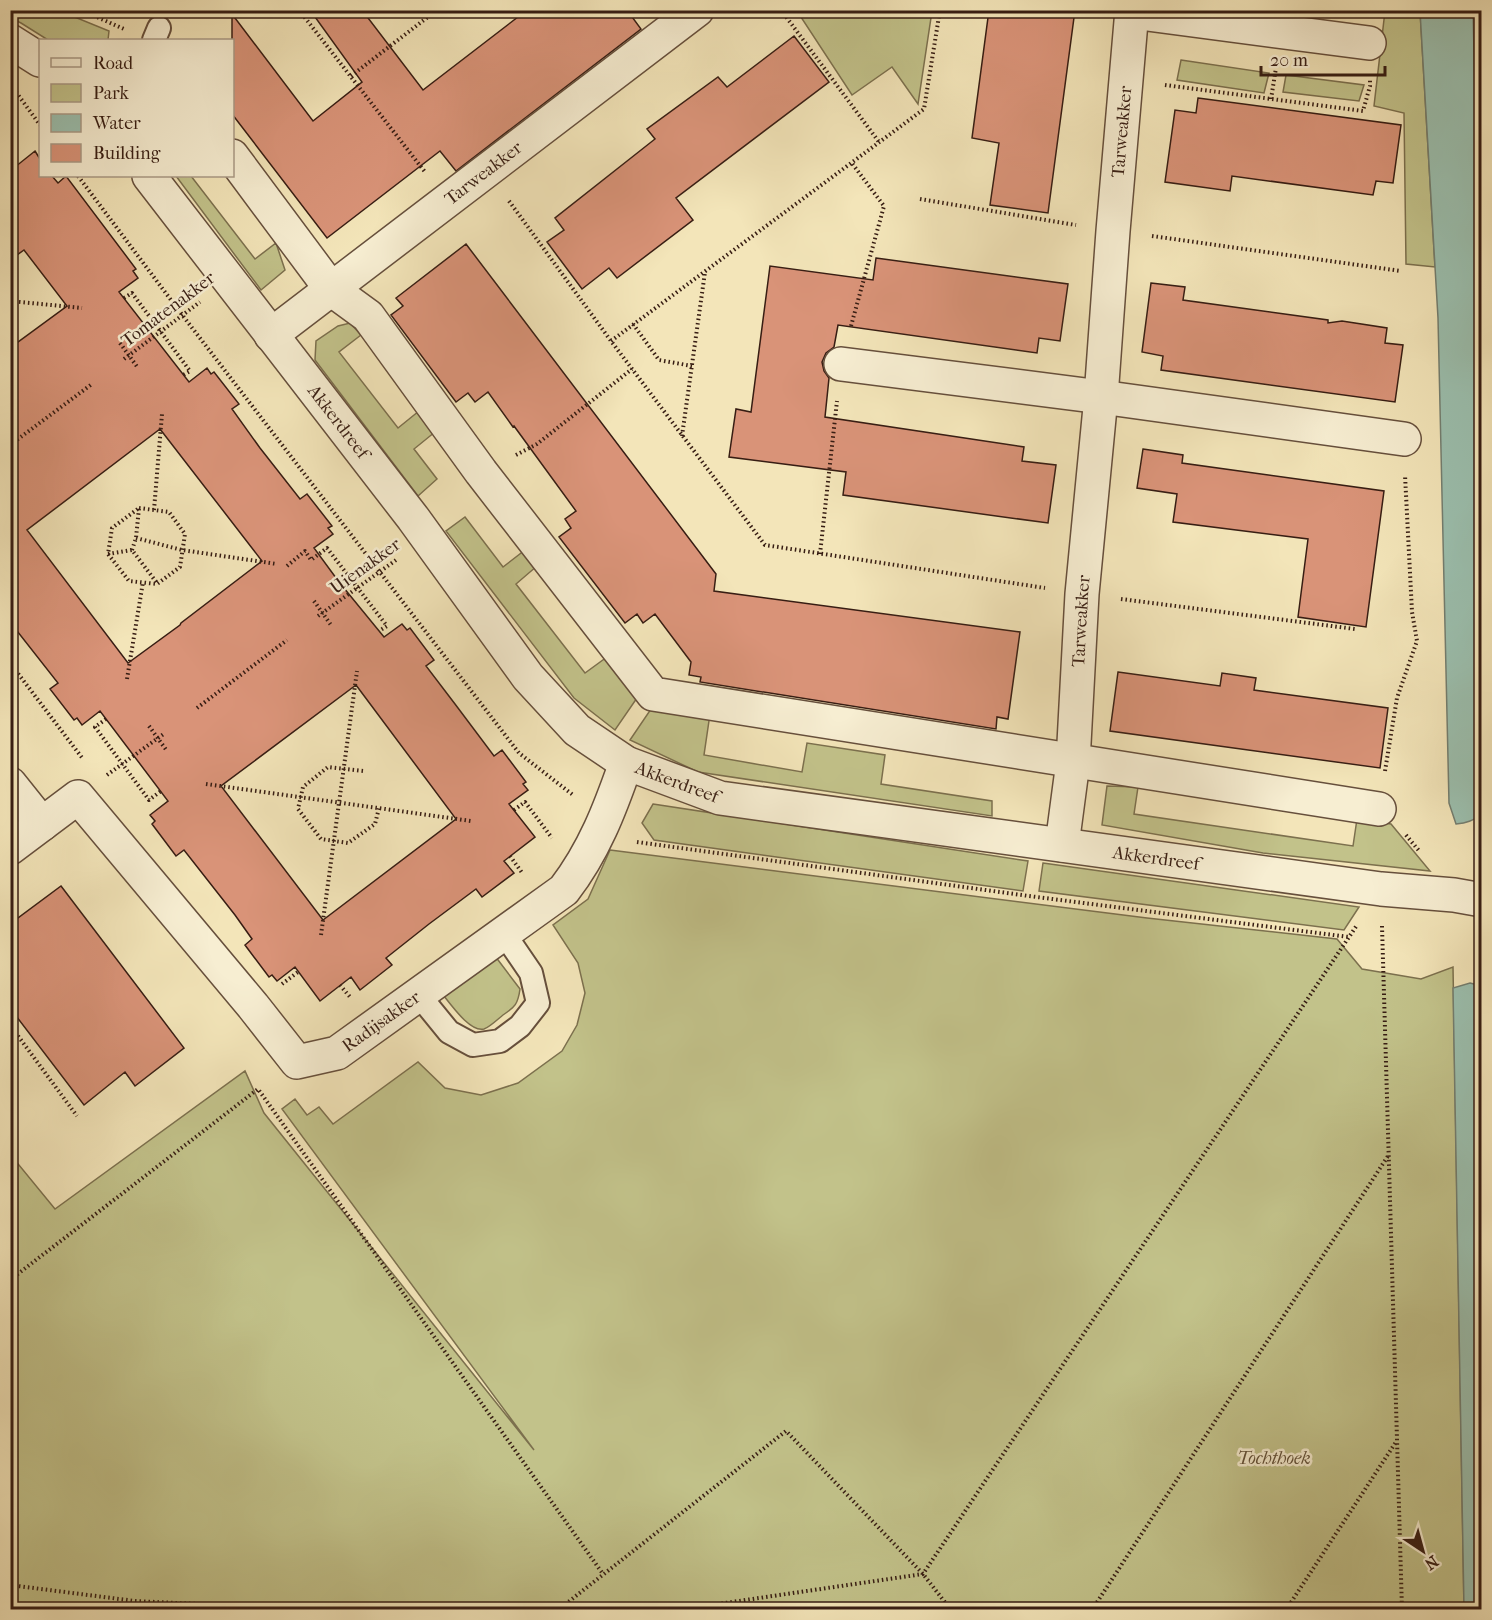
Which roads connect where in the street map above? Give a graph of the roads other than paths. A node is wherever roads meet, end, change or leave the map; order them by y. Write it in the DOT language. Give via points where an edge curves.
graph roads {
  1 [pos="696,10"];
  2 [pos="1132,11"];
  3 [pos="10,41"];
  4 [pos="1369,43"];
  5 [pos="39,59"];
  6 [pos="234,159"];
  7 [pos="150,177"];
  8 [pos="331,289"];
  9 [pos="271,335"];
  10 [pos="841,364"];
  11 [pos="1101,397"];
  12 [pos="1404,439"];
  13 [pos="1072,762"];
  14 [pos="626,763"];
  15 [pos="10,784"];
  16 [pos="1379,810"];
  17 [pos="42,824"];
  18 [pos="1062,845"];
  19 [pos="10,848"];
  20 [pos="1482,900"];
  21 [pos="503,932"];
  22 [pos="418,994"];
  1 -- 8 [label="street, Tarweakker"];
  2 -- 4 [label="street, Tarweakker"];
  2 -- 11 [label="street, Tarweakker"];
  3 -- 5 [label="street"];
  6 -- 8 [label="street"];
  7 -- 9 [label="street, Akkerdreef"];
  8 -- 9 [label="street, Tarweakker"];
  8 -- 13 [label="street" via="368,316 481,472 653,694"];
  9 -- 14 [label="street, Akkerdreef" via="406,509 528,677 577,729"];
  10 -- 11 [label="street"];
  11 -- 12 [label="street"];
  11 -- 13 [label="street, Tarweakker" via="1082,594"];
  13 -- 16 [label="street"];
  13 -- 18 [label="street, Tarweakker"];
  14 -- 18 [label="street, Akkerdreef" via="720,798"];
  14 -- 21 [label="street, Radijsakker" via="606,818 564,890"];
  15 -- 17 [label="street"];
  17 -- 19 [label="street"];
  17 -- 22 [label="street, Radijsakker" via="89,789 297,1062 337,1053"];
  18 -- 20 [label="street, Akkerdreef"];
  21 -- 22 [label="street, Radijsakker"];
  21 -- 22 [label="lane" via="531,973 538,1003 507,1036 500,1041 473,1045 449,1032"];
}
